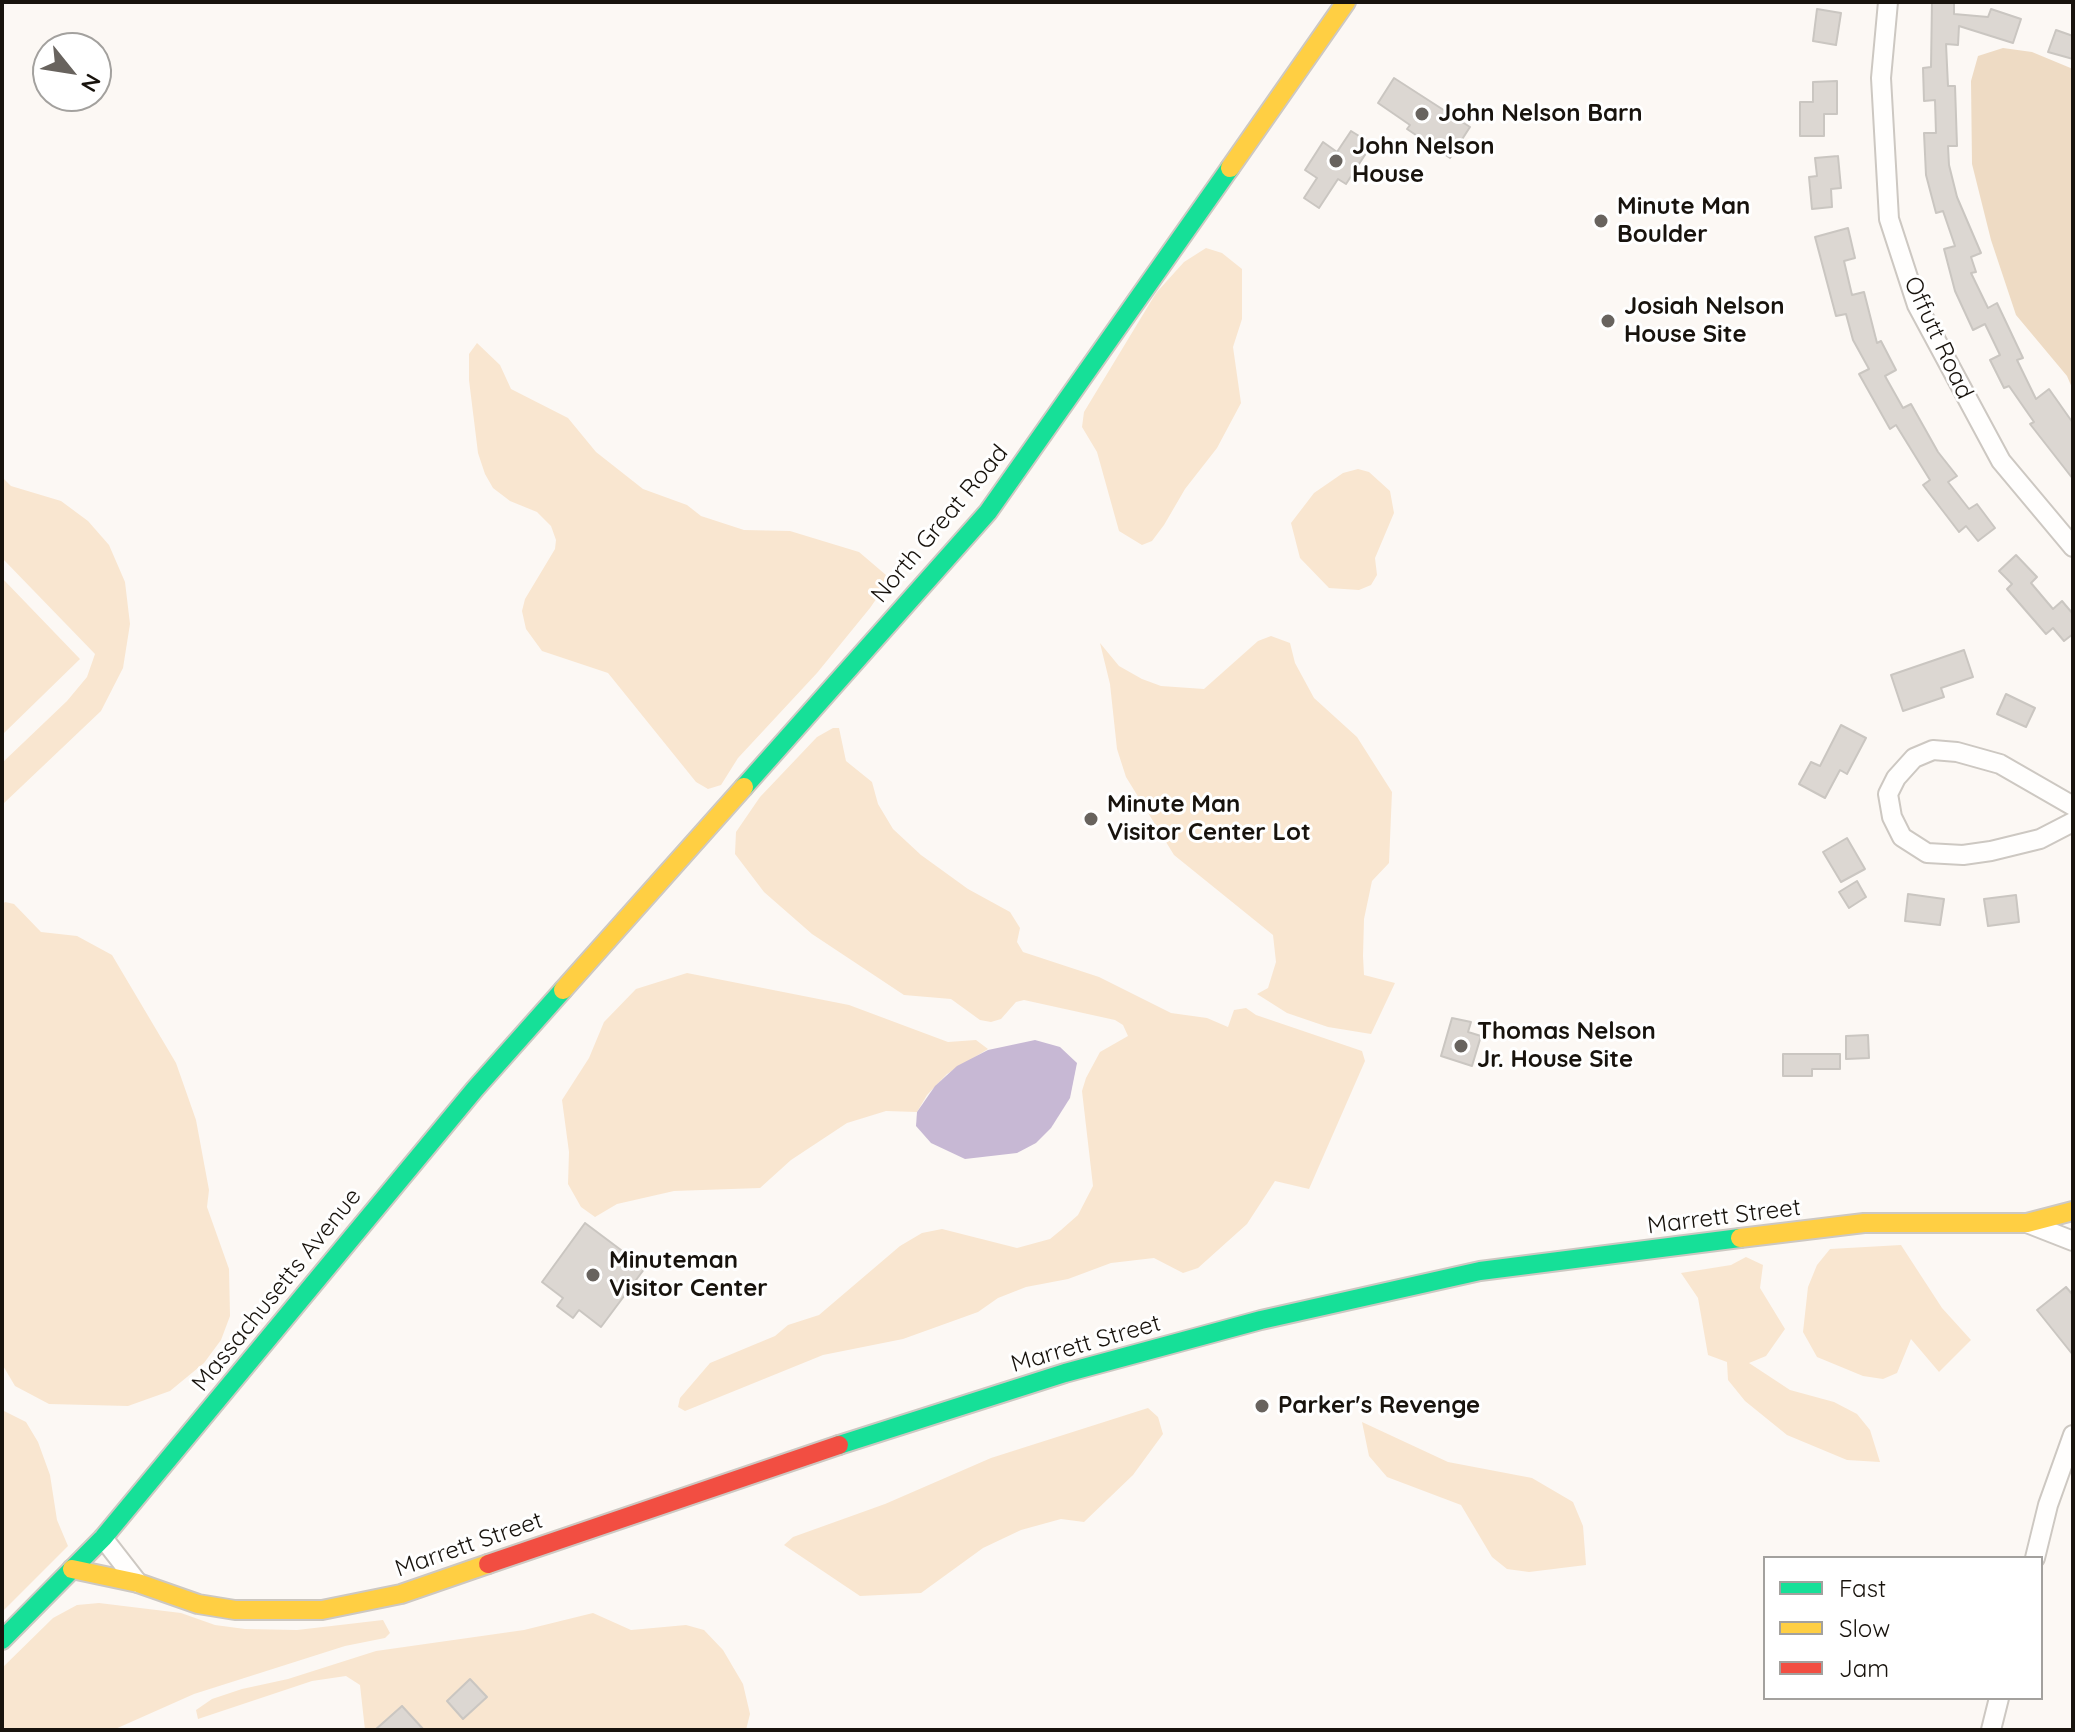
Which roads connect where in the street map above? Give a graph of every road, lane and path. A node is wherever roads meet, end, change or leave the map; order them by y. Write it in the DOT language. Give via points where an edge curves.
graph roads {
  1 [pos="1346,2"];
  2 [pos="1888,2"];
  3 [pos="2073,547"];
  4 [pos="2073,806"];
  5 [pos="2073,822"];
  6 [pos="584,966"];
  7 [pos="2073,1211"];
  8 [pos="2027,1223"];
  9 [pos="2073,1241"];
  10 [pos="2073,1435"];
  11 [pos="103,1538"];
  12 [pos="2035,1556"];
  13 [pos="72,1569"];
  14 [pos="138,1583"];
  15 [pos="2,1640"];
  16 [pos="1998,1700"];
  17 [pos="1991,1730"];
  1 -- 6 [label="main road, North Great Road" via="988,512"];
  2 -- 3 [label="street, Offutt Road" via="1881,78 1889,219 1917,305 2001,461"];
  4 -- 5 [label="street" via="2000,764 1933,750 1914,758 1888,794 1902,837 1927,853 1991,851 2040,839"];
  6 -- 11 [label="main road, Massachusetts Avenue" via="397,1181"];
  7 -- 8 [label="main road, Marrett Street"];
  8 -- 9 [label="street"];
  8 -- 14 [label="main road, Marrett Street" via="1864,1223 1480,1271 1261,1320 889,1428 362,1603 322,1610 235,1610 198,1604"];
  10 -- 12 [label="street"];
  11 -- 13 [label="main road, Massachusetts Avenue"];
  11 -- 14 [label="street"];
  13 -- 14 [label="main road, Marrett Street"];
  13 -- 15 [label="main road, Massachusetts Avenue"];
  16 -- 17 [label="street"];
}
